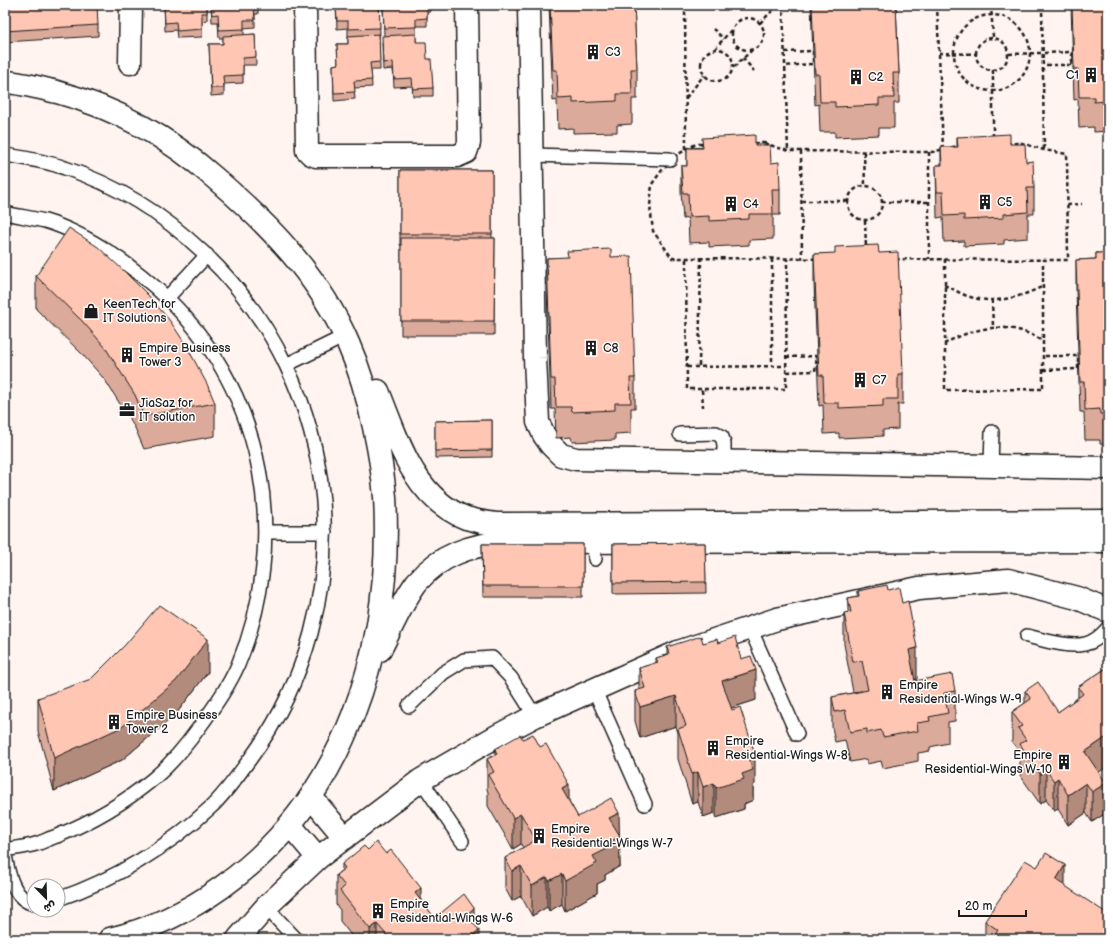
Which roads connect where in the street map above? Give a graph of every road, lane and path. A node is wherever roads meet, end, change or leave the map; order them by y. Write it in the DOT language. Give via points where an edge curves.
graph roads {
  1 [pos="131,5"];
  2 [pos="305,5"];
  3 [pos="468,5"];
  4 [pos="529,5"];
  5 [pos="685,5"];
  6 [pos="778,5"];
  7 [pos="783,5"];
  8 [pos="937,5"];
  9 [pos="991,5"];
  10 [pos="1042,5"];
  11 [pos="992,16"];
  12 [pos="760,23"];
  13 [pos="733,28"];
  14 [pos="713,29"];
  15 [pos="993,37"];
  16 [pos="724,38"];
  17 [pos="714,49"];
  18 [pos="753,50"];
  19 [pos="785,52"];
  20 [pos="940,53"];
  21 [pos="1042,53"];
  22 [pos="954,54"];
  23 [pos="976,54"];
  24 [pos="1009,54"];
  25 [pos="1030,54"];
  26 [pos="743,58"];
  27 [pos="130,63"];
  28 [pos="1043,65"];
  29 [pos="785,66"];
  30 [pos="734,67"];
  31 [pos="754,70"];
  32 [pos="993,70"];
  33 [pos="704,75"];
  34 [pos="5,82"];
  35 [pos="993,91"];
  36 [pos="686,98"];
  37 [pos="993,144"];
  38 [pos="943,149"];
  39 [pos="686,150"];
  40 [pos="1044,150"];
  41 [pos="788,151"];
  42 [pos="801,152"];
  43 [pos="864,152"];
  44 [pos="929,152"];
  45 [pos="5,155"];
  46 [pos="532,155"];
  47 [pos="670,159"];
  48 [pos="865,186"];
  49 [pos="801,201"];
  50 [pos="848,201"];
  51 [pos="882,202"];
  52 [pos="929,202"];
  53 [pos="1082,204"];
  54 [pos="1067,205"];
  55 [pos="5,213"];
  56 [pos="865,220"];
  57 [pos="866,251"];
  58 [pos="207,255"];
  59 [pos="701,258"];
  60 [pos="772,258"];
  61 [pos="686,259"];
  62 [pos="787,259"];
  63 [pos="802,259"];
  64 [pos="929,259"];
  65 [pos="944,259"];
  66 [pos="1043,259"];
  67 [pos="944,285"];
  68 [pos="1043,286"];
  69 [pos="167,298"];
  70 [pos="992,300"];
  71 [pos="993,327"];
  72 [pos="346,339"];
  73 [pos="1043,341"];
  74 [pos="944,344"];
  75 [pos="1043,356"];
  76 [pos="786,357"];
  77 [pos="286,365"];
  78 [pos="699,366"];
  79 [pos="772,366"];
  80 [pos="786,366"];
  81 [pos="687,367"];
  82 [pos="1043,370"];
  83 [pos="786,372"];
  84 [pos="702,390"];
  85 [pos="1018,390"];
  86 [pos="1019,394"];
  87 [pos="702,407"];
  88 [pos="992,432"];
  89 [pos="680,434"];
  90 [pos="724,462"];
  91 [pos="991,466"];
  92 [pos="1108,468"];
  93 [pos="1108,521"];
  94 [pos="266,532"];
  95 [pos="325,532"];
  96 [pos="1108,541"];
  97 [pos="1108,611"];
  98 [pos="750,628"];
  99 [pos="1108,628"];
  100 [pos="1027,636"];
  101 [pos="367,676"];
  102 [pos="594,689"];
  103 [pos="409,706"];
  104 [pos="535,716"];
  105 [pos="797,734"];
  106 [pos="421,780"];
  107 [pos="311,797"];
  108 [pos="644,804"];
  109 [pos="290,825"];
  110 [pos="345,838"];
  111 [pos="462,841"];
  112 [pos="5,850"];
  113 [pos="5,855"];
  114 [pos="318,858"];
  115 [pos="66,896"];
  116 [pos="26,901"];
  117 [pos="266,907"];
  118 [pos="110,939"];
  119 [pos="238,939"];
  120 [pos="296,939"];
  1 -- 27 [label="street"];
  2 -- 3 [label="street" via="307,150 311,154 457,156 466,152 470,143"];
  4 -- 46 [label="street"];
  5 -- 36 [label="path"];
  6 -- 12 [label="path"];
  7 -- 19 [label="path"];
  8 -- 20 [label="path"];
  9 -- 11 [label="path"];
  10 -- 21 [label="path"];
  11 -- 15 [label="path"];
  11 -- 22 [label="path" via="978,18 965,27 956,40"];
  11 -- 25 [label="path" via="1008,19 1017,25 1024,33"];
  12 -- 13 [label="path" via="745,18"];
  12 -- 18 [label="path" via="765,36 760,46"];
  13 -- 16 [label="path"];
  13 -- 18 [label="path" via="734,43 745,50"];
  14 -- 16 [label="path"];
  15 -- 23 [label="path" via="981,42"];
  15 -- 24 [label="path" via="1005,43"];
  16 -- 17 [label="path"];
  17 -- 30 [label="path" via="727,52"];
  17 -- 33 [label="path" via="707,53 701,62"];
  18 -- 26 [label="path"];
  19 -- 29 [label="path"];
  19 -- 29 [label="path" via="813,51 813,64"];
  20 -- 22 [label="path"];
  20 -- 38 [label="path"];
  21 -- 25 [label="path"];
  21 -- 28 [label="path"];
  21 -- 28 [label="path" via="1072,52 1072,65"];
  22 -- 23 [label="path"];
  22 -- 35 [label="path" via="958,70 967,82 980,90"];
  23 -- 32 [label="path" via="981,66"];
  24 -- 25 [label="path"];
  24 -- 32 [label="path" via="1001,68"];
  25 -- 35 [label="path" via="1027,68 1018,80 1010,87"];
  26 -- 30 [label="path"];
  26 -- 31 [label="path"];
  28 -- 40 [label="path"];
  29 -- 41 [label="path"];
  30 -- 33 [label="path" via="731,75 725,80 712,81"];
  32 -- 35 [label="path"];
  33 -- 36 [label="path"];
  34 -- 72 [label="street" via="40,88 103,108 159,136 185,153 239,199 292,255 315,283"];
  35 -- 37 [label="path"];
  36 -- 39 [label="path"];
  37 -- 38 [label="path" via="965,144"];
  37 -- 40 [label="path" via="1022,143"];
  38 -- 44 [label="path"];
  39 -- 41 [label="path" via="696,144 764,143"];
  39 -- 47 [label="path"];
  40 -- 54 [label="path" via="1067,154"];
  41 -- 42 [label="path"];
  42 -- 43 [label="path"];
  42 -- 49 [label="path"];
  43 -- 44 [label="path"];
  43 -- 48 [label="path"];
  44 -- 52 [label="path"];
  45 -- 58 [label="lane" via="65,168 99,181 163,218"];
  46 -- 47 [label="lane"];
  46 -- 90 [label="street" via="535,358 538,422 544,435 561,454 576,460"];
  47 -- 61 [label="path" via="652,184 650,206 653,232 672,258"];
  48 -- 50 [label="path" via="856,188"];
  48 -- 51 [label="path" via="877,190"];
  49 -- 50 [label="path"];
  49 -- 63 [label="path"];
  50 -- 56 [label="path" via="852,214"];
  51 -- 52 [label="path"];
  51 -- 56 [label="path" via="878,215"];
  52 -- 64 [label="path"];
  53 -- 54 [label="path"];
  54 -- 66 [label="path" via="1068,260"];
  55 -- 69 [label="lane" via="46,222 101,247 130,266"];
  56 -- 57 [label="path"];
  58 -- 69 [label="lane"];
  58 -- 77 [label="lane" via="242,294 264,324"];
  59 -- 60 [label="path"];
  59 -- 61 [label="path"];
  59 -- 78 [label="path"];
  60 -- 62 [label="path"];
  60 -- 79 [label="path"];
  61 -- 81 [label="path"];
  62 -- 63 [label="path"];
  62 -- 76 [label="path"];
  63 -- 64 [label="path"];
  64 -- 65 [label="path"];
  65 -- 66 [label="path"];
  65 -- 67 [label="path"];
  66 -- 68 [label="path"];
  67 -- 70 [label="path" via="967,296"];
  67 -- 74 [label="path"];
  68 -- 70 [label="path" via="1026,294"];
  68 -- 73 [label="path"];
  69 -- 94 [label="lane" via="203,339 237,398 250,430 259,464"];
  70 -- 71 [label="path"];
  71 -- 73 [label="path" via="1020,330"];
  71 -- 74 [label="path" via="976,330"];
  72 -- 77 [label="lane"];
  72 -- 93 [label="street" via="374,383 398,441 418,479 450,510 480,522 496,524"];
  72 -- 101 [label="street" via="362,378 372,416 385,495 382,606"];
  73 -- 75 [label="path"];
  74 -- 85 [label="path" via="945,390"];
  75 -- 82 [label="path"];
  75 -- 82 [label="path" via="1078,356 1078,369"];
  76 -- 80 [label="path"];
  76 -- 83 [label="path" via="817,356 815,371"];
  77 -- 95 [label="lane" via="307,417 318,459"];
  78 -- 79 [label="path"];
  78 -- 81 [label="path"];
  79 -- 80 [label="path"];
  80 -- 83 [label="path"];
  81 -- 84 [label="path" via="687,389"];
  82 -- 85 [label="path" via="1043,389"];
  83 -- 84 [label="path" via="786,390"];
  84 -- 87 [label="path"];
  85 -- 86 [label="path"];
  88 -- 91 [label="lane"];
  89 -- 90 [label="lane" via="716,433 722,437 724,444"];
  90 -- 91 [label="street"];
  91 -- 92 [label="street"];
  94 -- 95 [label="lane"];
  94 -- 112 [label="lane" via="264,567 249,634 237,666 216,706 187,743 154,778 99,816 37,844"];
  95 -- 115 [label="lane" via="319,598 309,641 297,676 258,748 213,806 188,827 131,866"];
  96 -- 101 [label="street" via="594,550 505,542 488,544 466,549 440,561 417,582"];
  97 -- 98 [label="street" via="1077,598 1008,580 919,588 777,619"];
  98 -- 102 [label="street" via="678,652"];
  98 -- 105 [label="lane"];
  99 -- 100 [label="lane" via="1099,638 1075,646"];
  101 -- 107 [label="street" via="341,745"];
  102 -- 104 [label="street"];
  102 -- 108 [label="lane"];
  103 -- 104 [label="lane" via="443,673 464,660 492,658 511,678"];
  104 -- 106 [label="street"];
  106 -- 110 [label="street"];
  106 -- 111 [label="lane"];
  107 -- 109 [label="street"];
  107 -- 110 [label="street"];
  109 -- 114 [label="street"];
  109 -- 118 [label="street" via="237,876 203,901 152,926"];
  110 -- 114 [label="street"];
  113 -- 116 [label="lane" via="13,885"];
  114 -- 117 [label="street"];
  117 -- 119 [label="street"];
  117 -- 120 [label="lane"];
}
